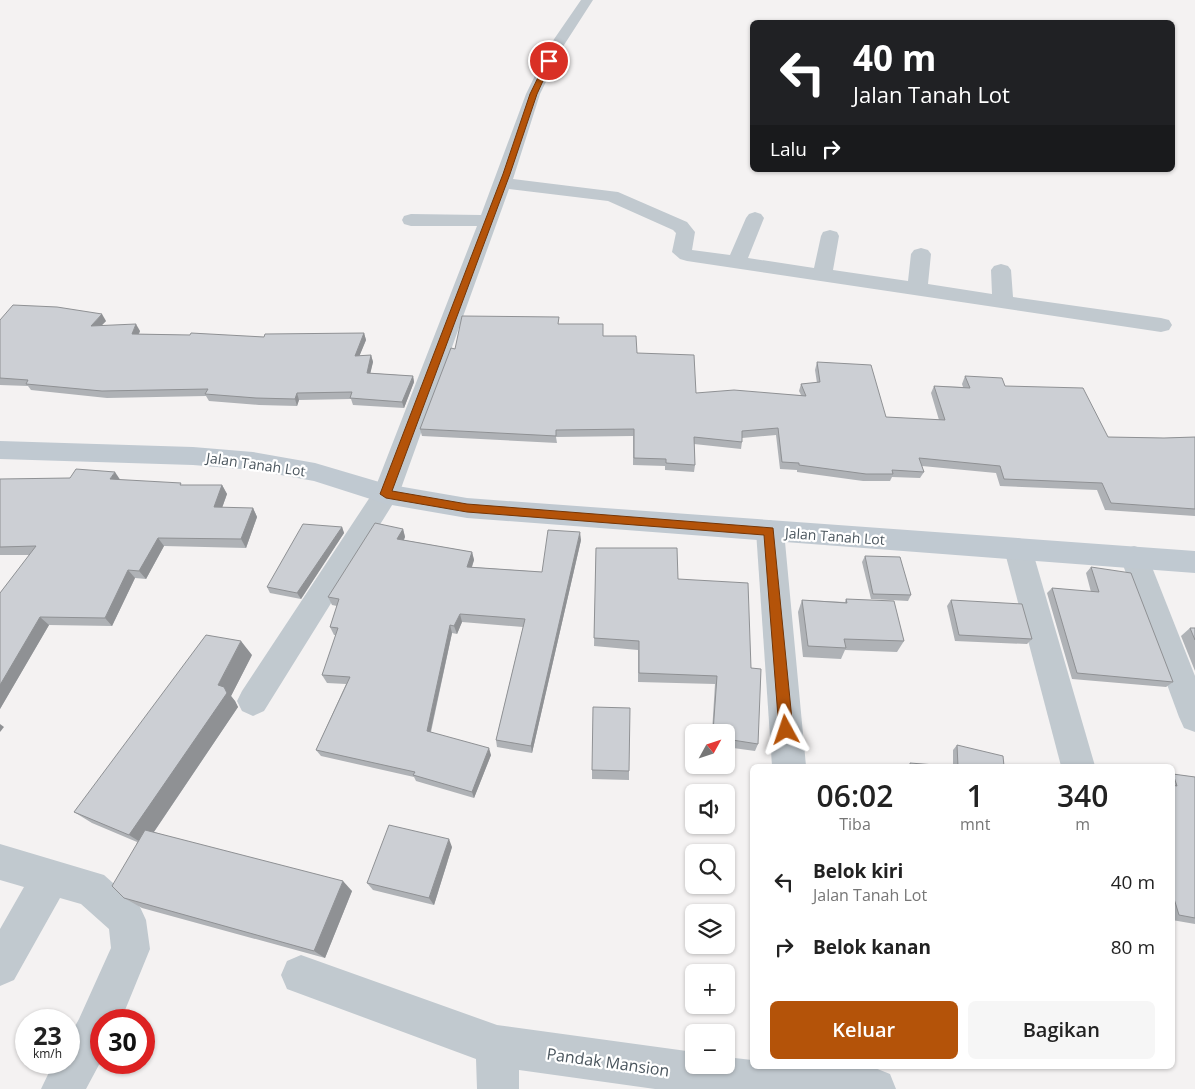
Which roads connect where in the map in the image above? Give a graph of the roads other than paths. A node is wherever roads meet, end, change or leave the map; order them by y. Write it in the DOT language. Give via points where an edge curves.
graph roads {
  1 [pos="587,0"];
  2 [pos="503,183"];
  3 [pos="754,218"];
  4 [pos="411,220"];
  5 [pos="488,221"];
  6 [pos="830,236"];
  7 [pos="921,254"];
  8 [pos="737,262"];
  9 [pos="1001,270"];
  10 [pos="822,275"];
  11 [pos="917,289"];
  12 [pos="1003,302"];
  13 [pos="1161,325"];
  14 [pos="0,450"];
  15 [pos="386,494"];
  16 [pos="770,531"];
  17 [pos="1018,549"];
  18 [pos="1134,558"];
  19 [pos="1195,562"];
  20 [pos="253,701"];
  21 [pos="1195,717"];
  22 [pos="789,764"];
  23 [pos="1077,764"];
  24 [pos="0,862"];
  25 [pos="51,877"];
  26 [pos="0,966"];
  27 [pos="301,975"];
  28 [pos="497,1046"];
  29 [pos="831,1076"];
  30 [pos="749,1085"];
  31 [pos="62,1089"];
  32 [pos="498,1089"];
  33 [pos="875,1089"];
  1 -- 2 [label="street" via="557,45 534,94"];
  2 -- 5 [label="street"];
  2 -- 8 [label="street" via="619,198 680,226 686,232 684,253"];
  3 -- 8 [label="street"];
  4 -- 5 [label="street"];
  5 -- 15 [label="street"];
  6 -- 10 [label="street"];
  7 -- 11 [label="street"];
  8 -- 10 [label="street"];
  9 -- 12 [label="street"];
  10 -- 11 [label="street"];
  11 -- 12 [label="street"];
  12 -- 13 [label="street"];
  14 -- 15 [label="main road, Jalan Tanah Lot" via="253,461 315,472"];
  15 -- 16 [label="main road, Jalan Tanah Lot" via="476,509"];
  15 -- 20 [label="street"];
  16 -- 17 [label="main road, Jalan Tanah Lot"];
  16 -- 22 [label="street"];
  17 -- 18 [label="main road, Jalan Tanah Lot"];
  17 -- 23 [label="street"];
  18 -- 19 [label="main road, Jalan Tanah Lot"];
  18 -- 21 [label="street"];
  24 -- 25 [label="street"];
  25 -- 26 [label="street"];
  25 -- 31 [label="street" via="91,888 127,920 131,949 94,1034"];
  27 -- 28 [label="street, Pandak Mansion"];
  28 -- 30 [label="street, Pandak Mansion"];
  28 -- 32 [label="street"];
  29 -- 30 [label="street, Pandak Mansion"];
  29 -- 33 [label="street, Pandak Mansion"];
}
